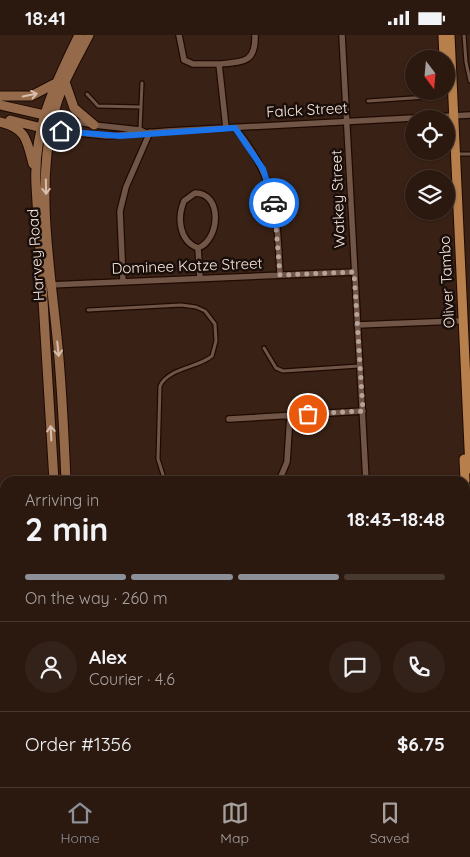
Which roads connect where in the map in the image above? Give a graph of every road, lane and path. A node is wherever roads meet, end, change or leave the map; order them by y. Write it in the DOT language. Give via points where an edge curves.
graph roads {
  1 [pos="79,35"];
  2 [pos="89,35"];
  3 [pos="179,35"];
  4 [pos="255,35"];
  5 [pos="342,35"];
  6 [pos="443,35"];
  7 [pos="450,35"];
  8 [pos="464,35"];
  9 [pos="444,50"];
  10 [pos="220,64"];
  11 [pos="470,81"];
  12 [pos="60,82"];
  13 [pos="142,83"];
  14 [pos="87,94"];
  15 [pos="0,96"];
  16 [pos="405,98"];
  17 [pos="368,101"];
  18 [pos="0,105"];
  19 [pos="141,107"];
  20 [pos="450,110"];
  21 [pos="48,115"];
  22 [pos="470,115"];
  23 [pos="455,116"];
  24 [pos="0,118"];
  25 [pos="405,119"];
  26 [pos="0,122"];
  27 [pos="348,122"];
  28 [pos="94,125"];
  29 [pos="40,128"];
  30 [pos="226,128"];
  31 [pos="235,128"];
  32 [pos="50,130"];
  33 [pos="145,132"];
  34 [pos="455,154"];
  35 [pos="470,154"];
  36 [pos="452,160"];
  37 [pos="454,160"];
  38 [pos="35,172"];
  39 [pos="198,248"];
  40 [pos="354,272"];
  41 [pos="280,275"];
  42 [pos="200,278"];
  43 [pos="123,281"];
  44 [pos="47,285"];
  45 [pos="88,310"];
  46 [pos="457,321"];
  47 [pos="357,325"];
  48 [pos="264,347"];
  49 [pos="359,366"];
  50 [pos="363,411"];
  51 [pos="290,415"];
  52 [pos="229,419"];
  53 [pos="470,469"];
  54 [pos="54,476"];
  55 [pos="66,476"];
  56 [pos="163,476"];
  57 [pos="282,476"];
  58 [pos="366,476"];
  59 [pos="465,476"];
  1 -- 12 [label="main road, Harvey Road"];
  2 -- 12 [label="main road, Harvey Road"];
  3 -- 10 [label="street" via="184,60 193,64"];
  4 -- 10 [label="street" via="254,52 250,57 240,62"];
  5 -- 27 [label="street, Watkey Street"];
  6 -- 9 [label="main road"];
  7 -- 20 [label="main road, Oliver Tambo"];
  8 -- 11 [label="lane"];
  10 -- 30 [label="street"];
  15 -- 12 [label="main road, one-way" via="31,96"];
  12 -- 21 [label="main road, Harvey Road"];
  12 -- 28 [label="main road" via="74,108"];
  13 -- 19 [label="lane"];
  14 -- 19 [label="lane" via="98,106"];
  16 -- 17 [label="lane"];
  18 -- 21 [label="main road"];
  19 -- 33 [label="lane"];
  21 -- 28 [label="street, Falck Street"];
  21 -- 29 [label="main road, Harvey Road"];
  21 -- 32 [label="main road, Harvey Road"];
  22 -- 23 [label="street, Falck Street"];
  24 -- 29 [label="main road, Falck Street"];
  25 -- 27 [label="street, Falck Street"];
  26 -- 38 [label="main road" via="15,125 24,135"];
  27 -- 31 [label="street, Falck Street"];
  27 -- 40 [label="street, Watkey Street"];
  28 -- 33 [label="street, Falck Street"];
  29 -- 32 [label="main road, Falck Street"];
  29 -- 38 [label="main road, Harvey Road"];
  30 -- 31 [label="street, Falck Street"];
  30 -- 33 [label="street, Falck Street"];
  31 -- 41 [label="street" via="254,154 271,189 278,228"];
  32 -- 33 [label="street, Falck Street" via="107,137"];
  32 -- 44 [label="main road, Harvey Road, one-way" via="45,183"];
  33 -- 43 [label="street" via="120,211"];
  34 -- 35 [label="lane"];
  36 -- 46 [label="main road, Oliver Tambo"];
  37 -- 53 [label="main road, Oliver Tambo"];
  38 -- 44 [label="main road, Harvey Road"];
  39 -- 39 [label="street" via="204,246 212,234 215,213 210,200 201,193 195,193 184,201 180,221 187,241"];
  39 -- 42 [label="street"];
  40 -- 41 [label="street, Dominee Kotze Street"];
  40 -- 47 [label="street, Watkey Street"];
  41 -- 42 [label="street, Dominee Kotze Street"];
  42 -- 43 [label="street, Dominee Kotze Street"];
  43 -- 44 [label="street, Dominee Kotze Street"];
  54 -- 44 [label="main road, Harvey Road, one-way"];
  44 -- 55 [label="main road, Harvey Road, one-way" via="61,373"];
  45 -- 56 [label="lane" via="182,305 205,311 215,324 216,341 212,356 167,377 160,386 158,459"];
  46 -- 47 [label="street"];
  46 -- 59 [label="main road, Oliver Tambo"];
  47 -- 49 [label="street, Watkey Street"];
  48 -- 49 [label="lane" via="276,368 284,371"];
  49 -- 50 [label="street, Watkey Street"];
  50 -- 51 [label="street"];
  50 -- 58 [label="street, Watkey Street"];
  51 -- 52 [label="street"];
  51 -- 57 [label="street" via="287,462"];
}
